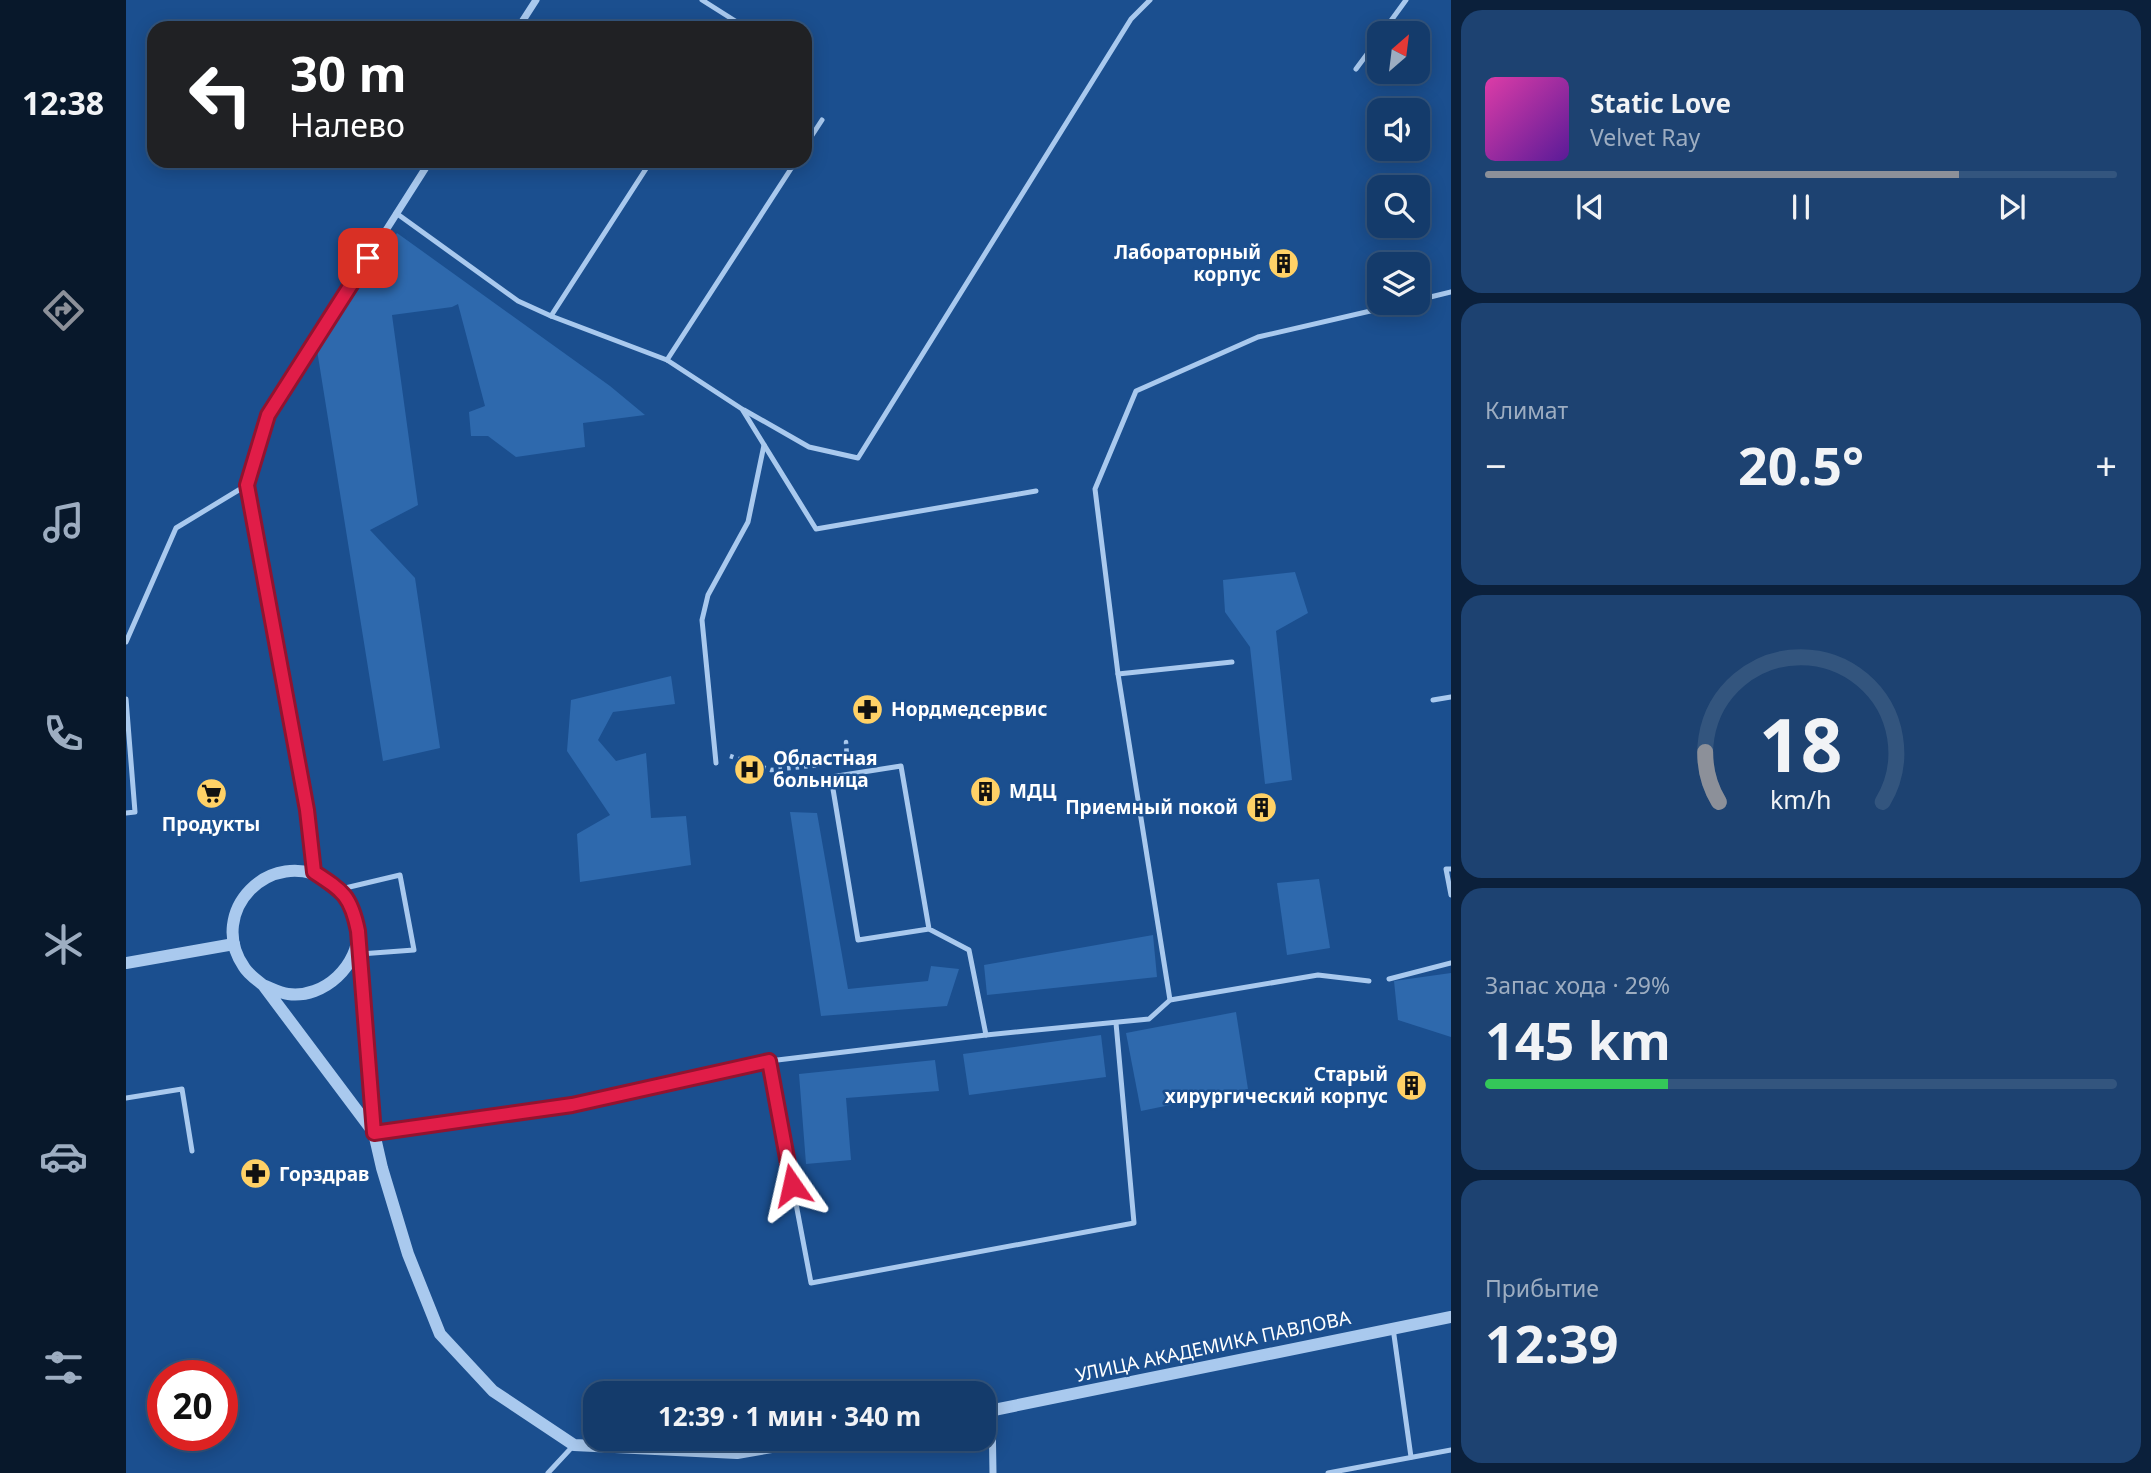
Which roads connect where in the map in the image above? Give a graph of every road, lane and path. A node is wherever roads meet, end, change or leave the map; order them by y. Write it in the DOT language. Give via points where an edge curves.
graph roads {
  1 [pos="536,0"];
  2 [pos="702,0"];
  3 [pos="1150,0"];
  4 [pos="1406,0"];
  5 [pos="522,21"];
  6 [pos="735,21"];
  7 [pos="1391,21"];
  8 [pos="1367,54"];
  9 [pos="1356,69"];
  10 [pos="822,120"];
  11 [pos="812,135"];
  12 [pos="425,168"];
  13 [pos="646,168"];
  14 [pos="791,168"];
  15 [pos="396,213"];
  16 [pos="1451,292"];
  17 [pos="1430,297"];
  18 [pos="1367,312"];
  19 [pos="551,316"];
  20 [pos="667,360"];
  21 [pos="742,409"];
  22 [pos="764,445"];
  23 [pos="247,485"];
  24 [pos="1035,491"];
  25 [pos="126,642"];
  26 [pos="1231,662"];
  27 [pos="1118,674"];
  28 [pos="1451,697"];
  29 [pos="126,699"];
  30 [pos="1433,700"];
  31 [pos="716,751"];
  32 [pos="716,764"];
  33 [pos="835,764"];
  34 [pos="822,765"];
  35 [pos="849,775"];
  36 [pos="126,813"];
  37 [pos="1451,869"];
  38 [pos="314,872"];
  39 [pos="341,889"];
  40 [pos="1451,895"];
  41 [pos="929,929"];
  42 [pos="358,931"];
  43 [pos="234,944"];
  44 [pos="360,954"];
  45 [pos="126,963"];
  46 [pos="1451,963"];
  47 [pos="1389,979"];
  48 [pos="1369,981"];
  49 [pos="263,985"];
  50 [pos="1170,1000"];
  51 [pos="1116,1023"];
  52 [pos="986,1035"];
  53 [pos="769,1061"];
  54 [pos="126,1098"];
  55 [pos="374,1133"];
  56 [pos="192,1151"];
  57 [pos="1451,1317"];
  58 [pos="1393,1328"];
  59 [pos="996,1410"];
  60 [pos="574,1446"];
  61 [pos="583,1446"];
  62 [pos="1451,1450"];
  63 [pos="690,1451"];
  64 [pos="749,1451"];
  65 [pos="991,1451"];
  66 [pos="1411,1457"];
  67 [pos="548,1473"];
  68 [pos="993,1473"];
  69 [pos="1328,1473"];
  1 -- 5 [label="street"];
  2 -- 6 [label="lane"];
  3 -- 21 [label="lane" via="1130,19 858,458 809,447"];
  4 -- 7 [label="lane"];
  8 -- 9 [label="lane"];
  10 -- 11 [label="lane"];
  12 -- 15 [label="street"];
  13 -- 19 [label="lane"];
  14 -- 20 [label="lane"];
  15 -- 19 [label="lane" via="518,301"];
  15 -- 23 [label="street" via="268,415"];
  16 -- 17 [label="lane"];
  18 -- 27 [label="lane" via="1258,337 1136,391 1095,489"];
  19 -- 20 [label="lane"];
  20 -- 21 [label="lane"];
  21 -- 22 [label="lane"];
  22 -- 24 [label="lane" via="816,529"];
  22 -- 31 [label="lane" via="748,522 708,595 702,620"];
  23 -- 25 [label="lane" via="176,528"];
  23 -- 38 [label="street" via="307,810"];
  26 -- 27 [label="lane"];
  27 -- 50 [label="lane"];
  28 -- 30 [label="lane"];
  29 -- 36 [label="lane" via="135,812"];
  31 -- 32 [label="lane"];
  31 -- 34 [label="path" via="771,770"];
  33 -- 35 [label="path" via="847,763 846,742"];
  35 -- 41 [label="lane" via="901,766"];
  35 -- 41 [label="lane" via="831,778 858,940"];
  37 -- 40 [label="lane" via="1446,869"];
  38 -- 39 [label="street"];
  38 -- 43 [label="street" via="288,870 266,877 245,895 234,918"];
  39 -- 42 [label="street" via="354,910"];
  39 -- 44 [label="lane" via="400,875 414,950"];
  41 -- 52 [label="lane" via="970,950"];
  42 -- 44 [label="street"];
  42 -- 49 [label="street" via="352,959 334,981 314,991 289,994"];
  43 -- 45 [label="street"];
  43 -- 49 [label="street" via="244,967"];
  44 -- 55 [label="street"];
  46 -- 47 [label="lane"];
  48 -- 50 [label="lane" via="1318,975"];
  49 -- 55 [label="street"];
  50 -- 51 [label="lane" via="1149,1019"];
  51 -- 52 [label="lane"];
  51 -- 53 [label="lane" via="1134,1223 811,1283"];
  52 -- 53 [label="lane"];
  53 -- 55 [label="lane" via="572,1105"];
  54 -- 56 [label="lane" via="182,1089"];
  55 -- 60 [label="street" via="408,1254 440,1334 493,1391"];
  57 -- 58 [label="street, УЛИЦА АКАДЕМИКА ПАВЛОВА"];
  58 -- 59 [label="street, УЛИЦА АКАДЕМИКА ПАВЛОВА"];
  58 -- 66 [label="lane"];
  60 -- 61 [label="street"];
  60 -- 67 [label="lane"];
  62 -- 66 [label="lane"];
  63 -- 64 [label="street"];
  65 -- 68 [label="street"];
  66 -- 69 [label="lane"];
}
